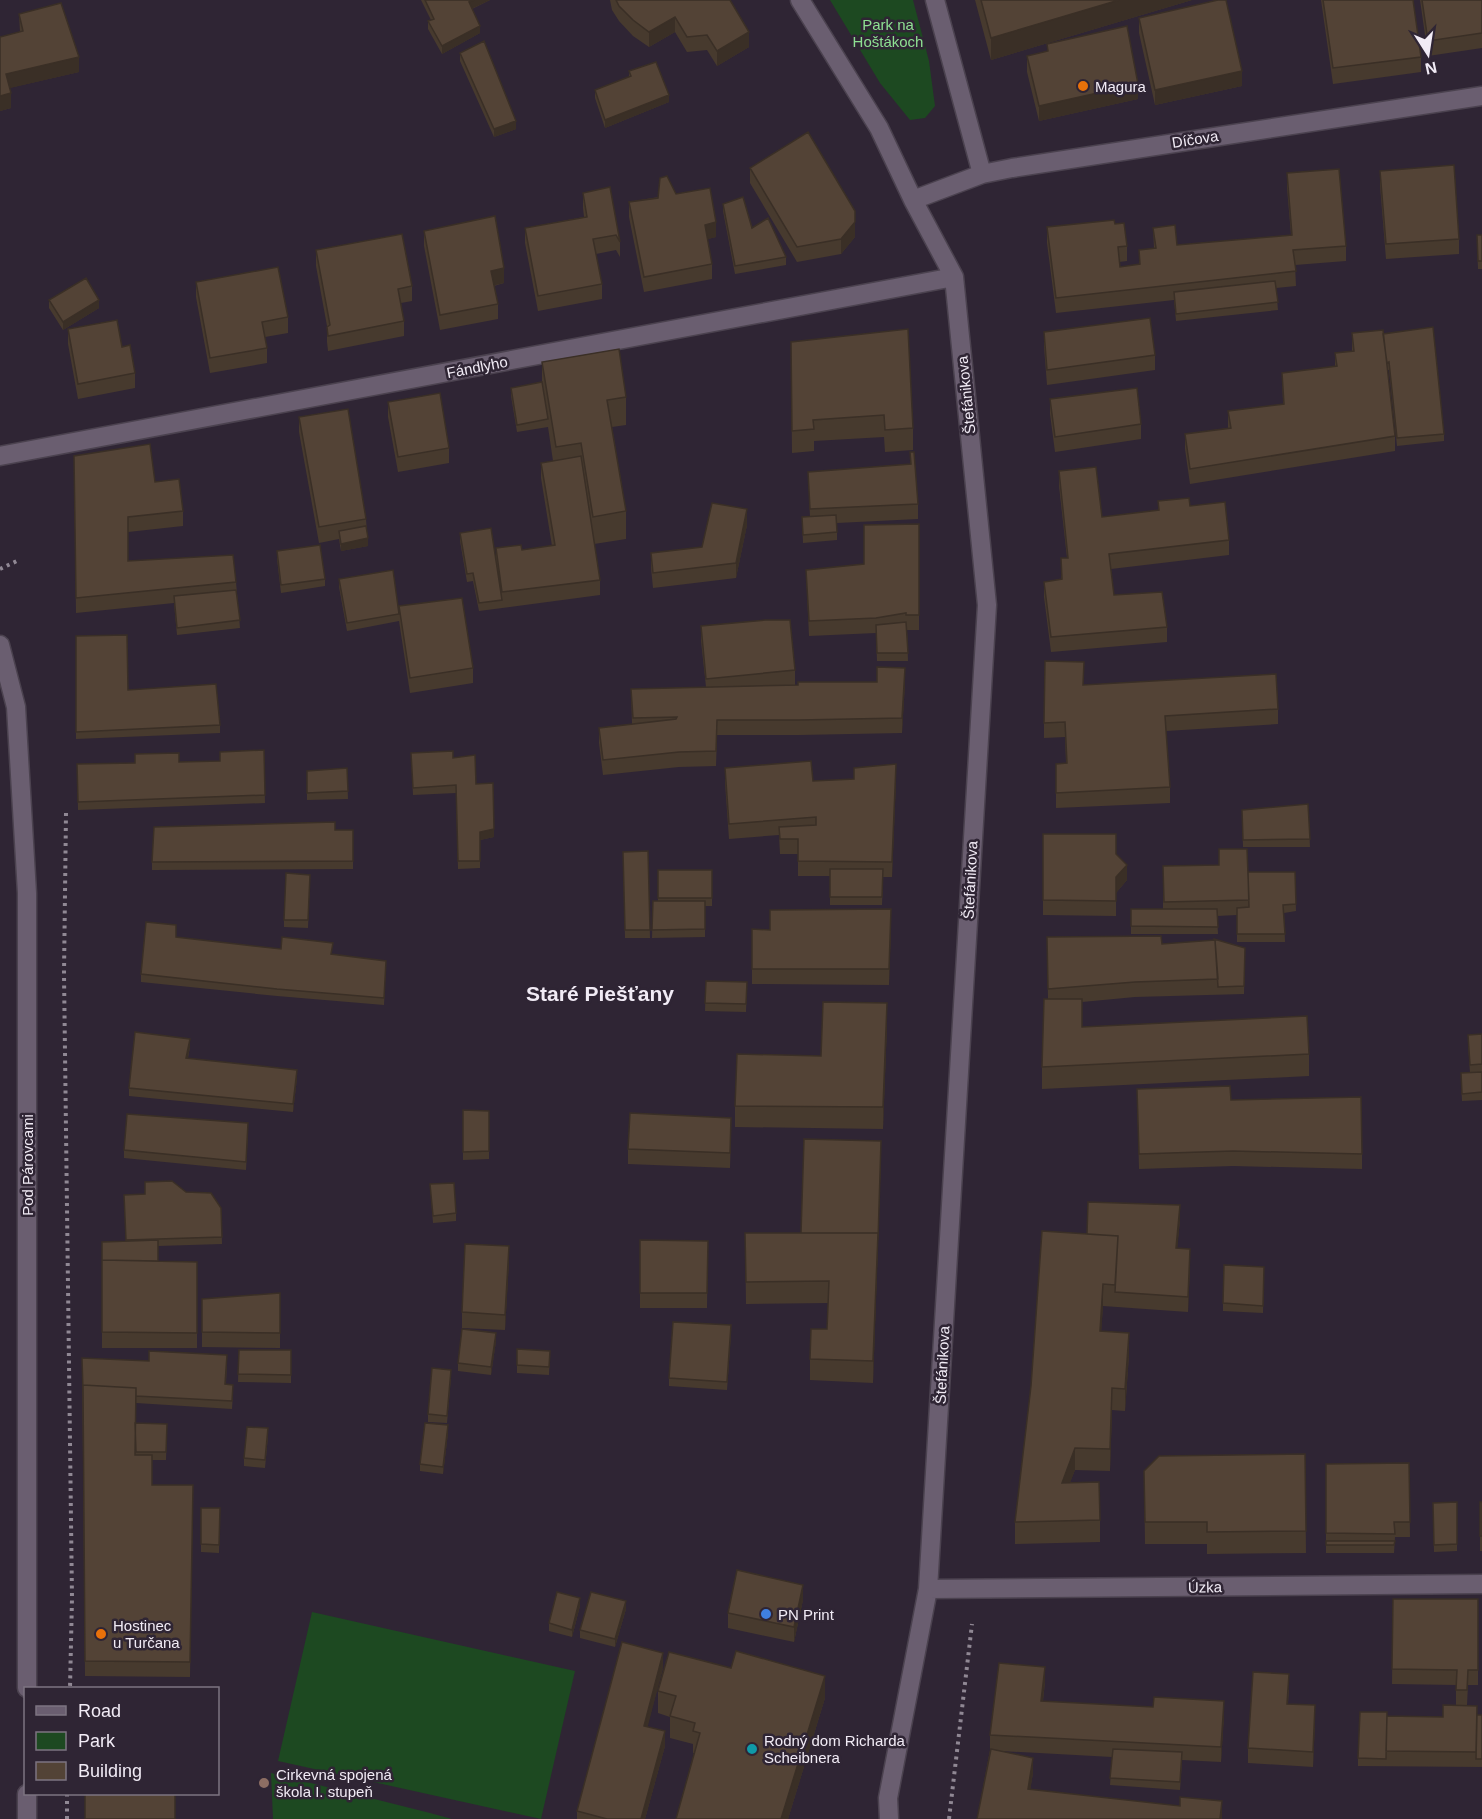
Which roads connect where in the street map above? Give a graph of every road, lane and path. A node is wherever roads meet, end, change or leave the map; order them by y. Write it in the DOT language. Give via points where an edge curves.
graph roads {
  1 [pos="800,0"];
  2 [pos="935,0"];
  3 [pos="1482,96"];
  4 [pos="982,174"];
  5 [pos="913,200"];
  6 [pos="954,277"];
  7 [pos="0,456"];
  8 [pos="19,560"];
  9 [pos="0,569"];
  10 [pos="0,645"];
  11 [pos="66,813"];
  12 [pos="1482,1584"];
  13 [pos="928,1589"];
  14 [pos="976,1619"];
  15 [pos="27,1687"];
  16 [pos="70,1687"];
  17 [pos="27,1795"];
  18 [pos="68,1795"];
  19 [pos="888,1798"];
  20 [pos="27,1819"];
  21 [pos="67,1819"];
  22 [pos="877,1819"];
  23 [pos="889,1819"];
  24 [pos="949,1819"];
  1 -- 5 [label="street, Štefánikova" via="879,128"];
  2 -- 4 [label="street"];
  3 -- 4 [label="street, Díčova"];
  4 -- 5 [label="street, Díčova"];
  5 -- 6 [label="street, Štefánikova"];
  6 -- 7 [label="street, Fándlyho"];
  6 -- 13 [label="street, Štefánikova" via="987,605"];
  8 -- 9 [label="path"];
  10 -- 15 [label="street, Pod Párovcami" via="16,707 27,893"];
  11 -- 16 [label="path"];
  12 -- 13 [label="street, Úzka"];
  13 -- 19 [label="street, Štefánikova"];
  14 -- 24 [label="path" via="971,1625"];
  17 -- 20 [label="street"];
  18 -- 21 [label="path"];
  19 -- 22 [label="street, Štefánikova"];
  19 -- 23 [label="street, Štefánikova"];
}
